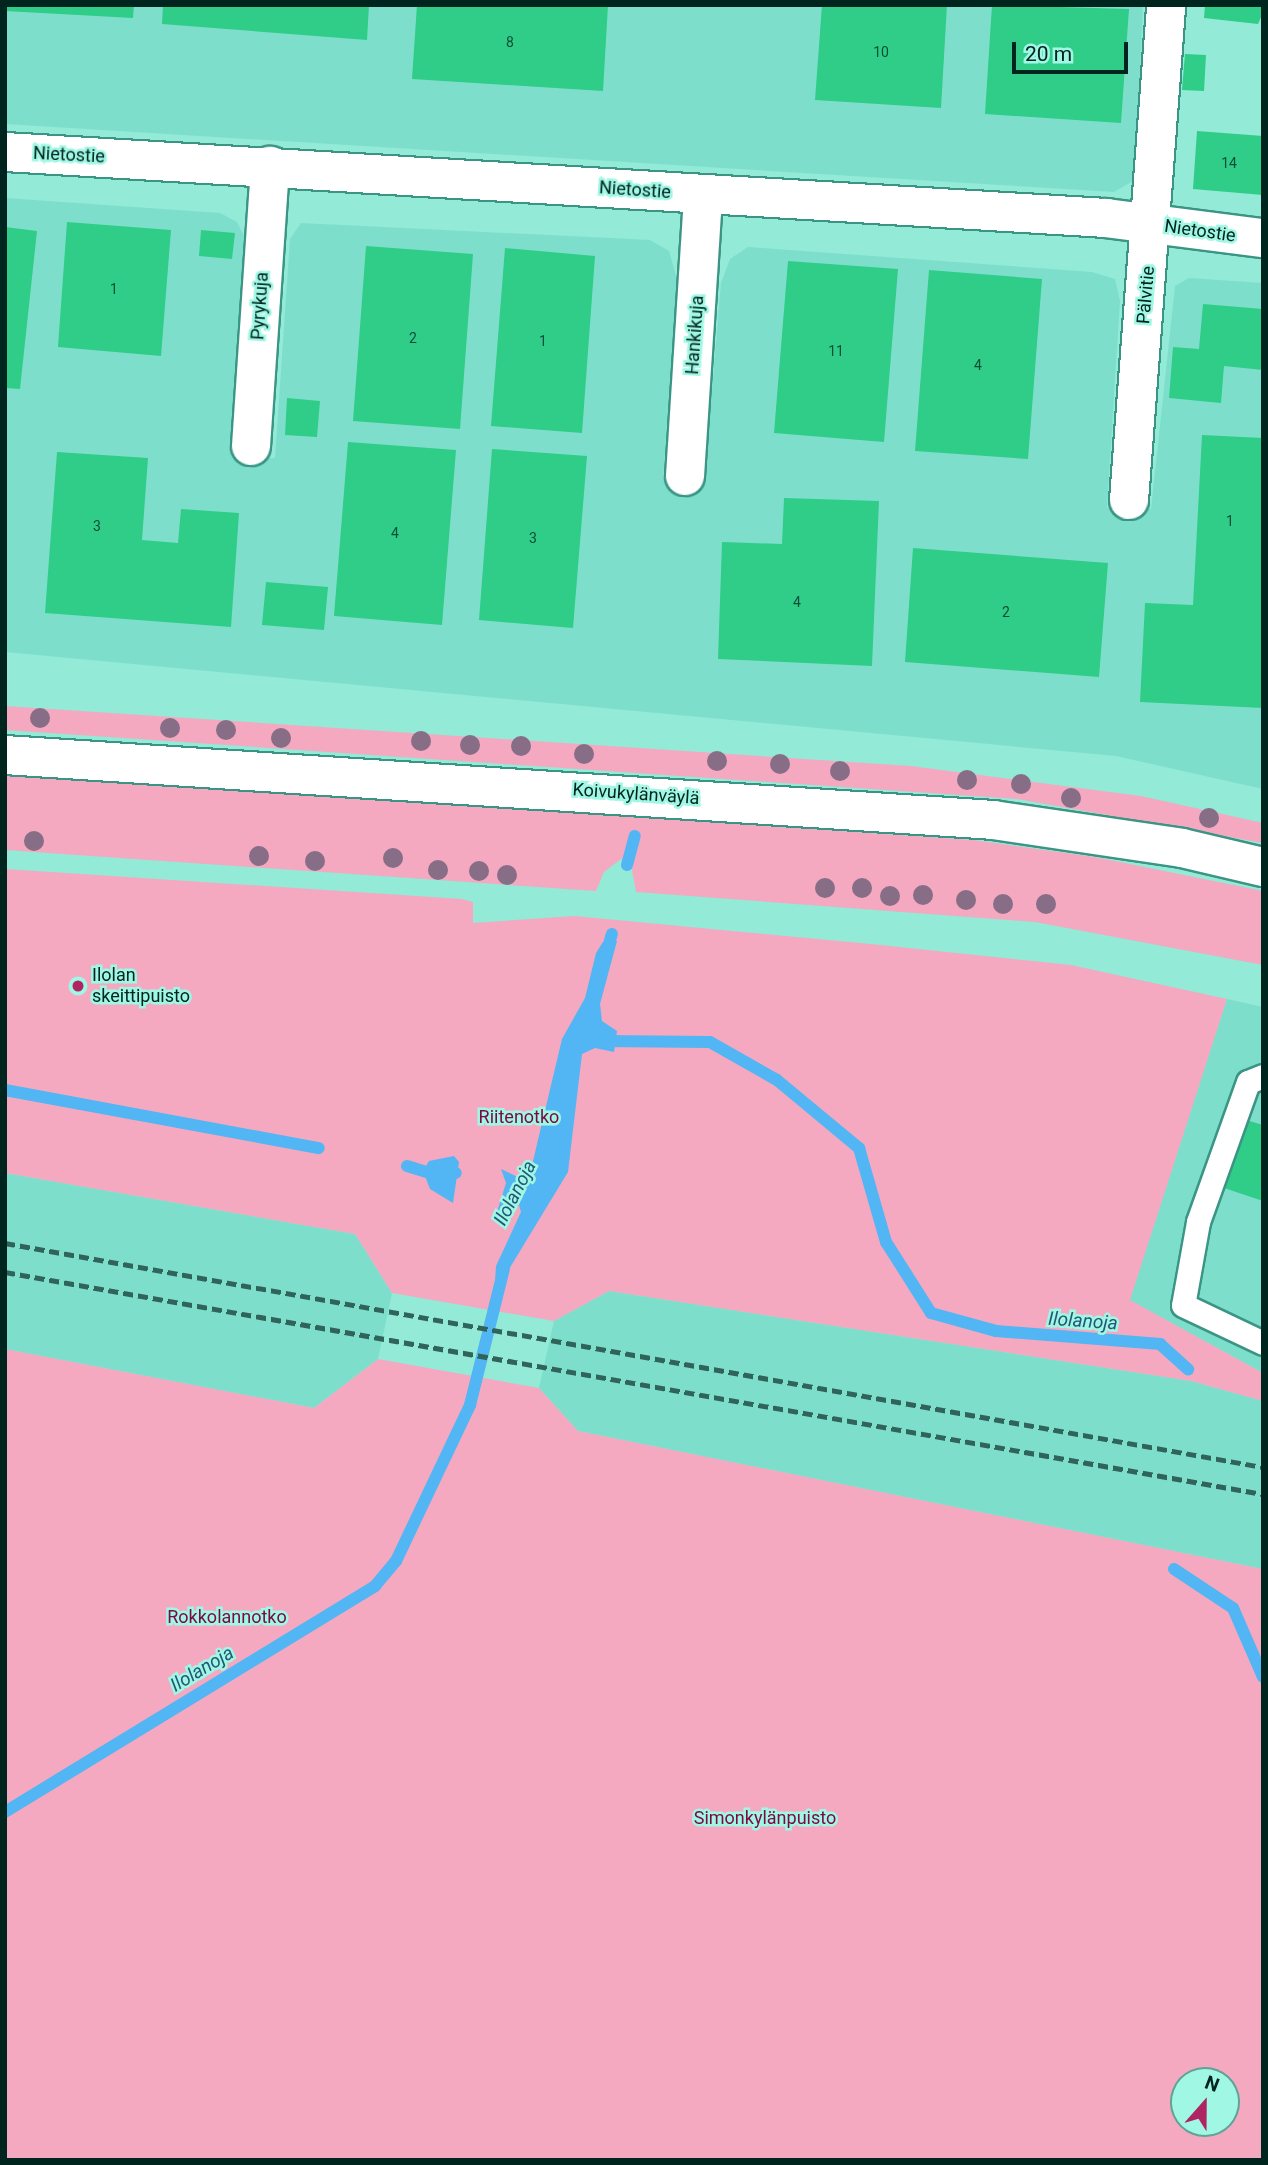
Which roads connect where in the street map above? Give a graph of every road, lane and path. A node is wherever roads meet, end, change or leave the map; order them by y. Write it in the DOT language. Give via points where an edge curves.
graph roads {
  1 [pos="1166,5"];
  2 [pos="5,152"];
  3 [pos="270,166"];
  4 [pos="703,195"];
  5 [pos="1152,225"];
  6 [pos="1263,238"];
  7 [pos="251,446"];
  8 [pos="685,476"];
  9 [pos="1129,500"];
  10 [pos="5,755"];
  11 [pos="1263,867"];
  12 [pos="1263,1076"];
  13 [pos="1263,1343"];
  1 -- 5 [label="street, Pälvitie"];
  2 -- 3 [label="street, Nietostie"];
  3 -- 4 [label="street, Nietostie"];
  3 -- 7 [label="street, Pyrykuja"];
  4 -- 5 [label="street, Nietostie"];
  4 -- 8 [label="street, Hankikuja"];
  5 -- 6 [label="street, Nietostie"];
  5 -- 9 [label="street, Pälvitie"];
  10 -- 11 [label="street, Koivukylänväylä" via="993,820 1182,848"];
  12 -- 13 [label="lane" via="1248,1082 1207,1197 1182,1306"];
}
